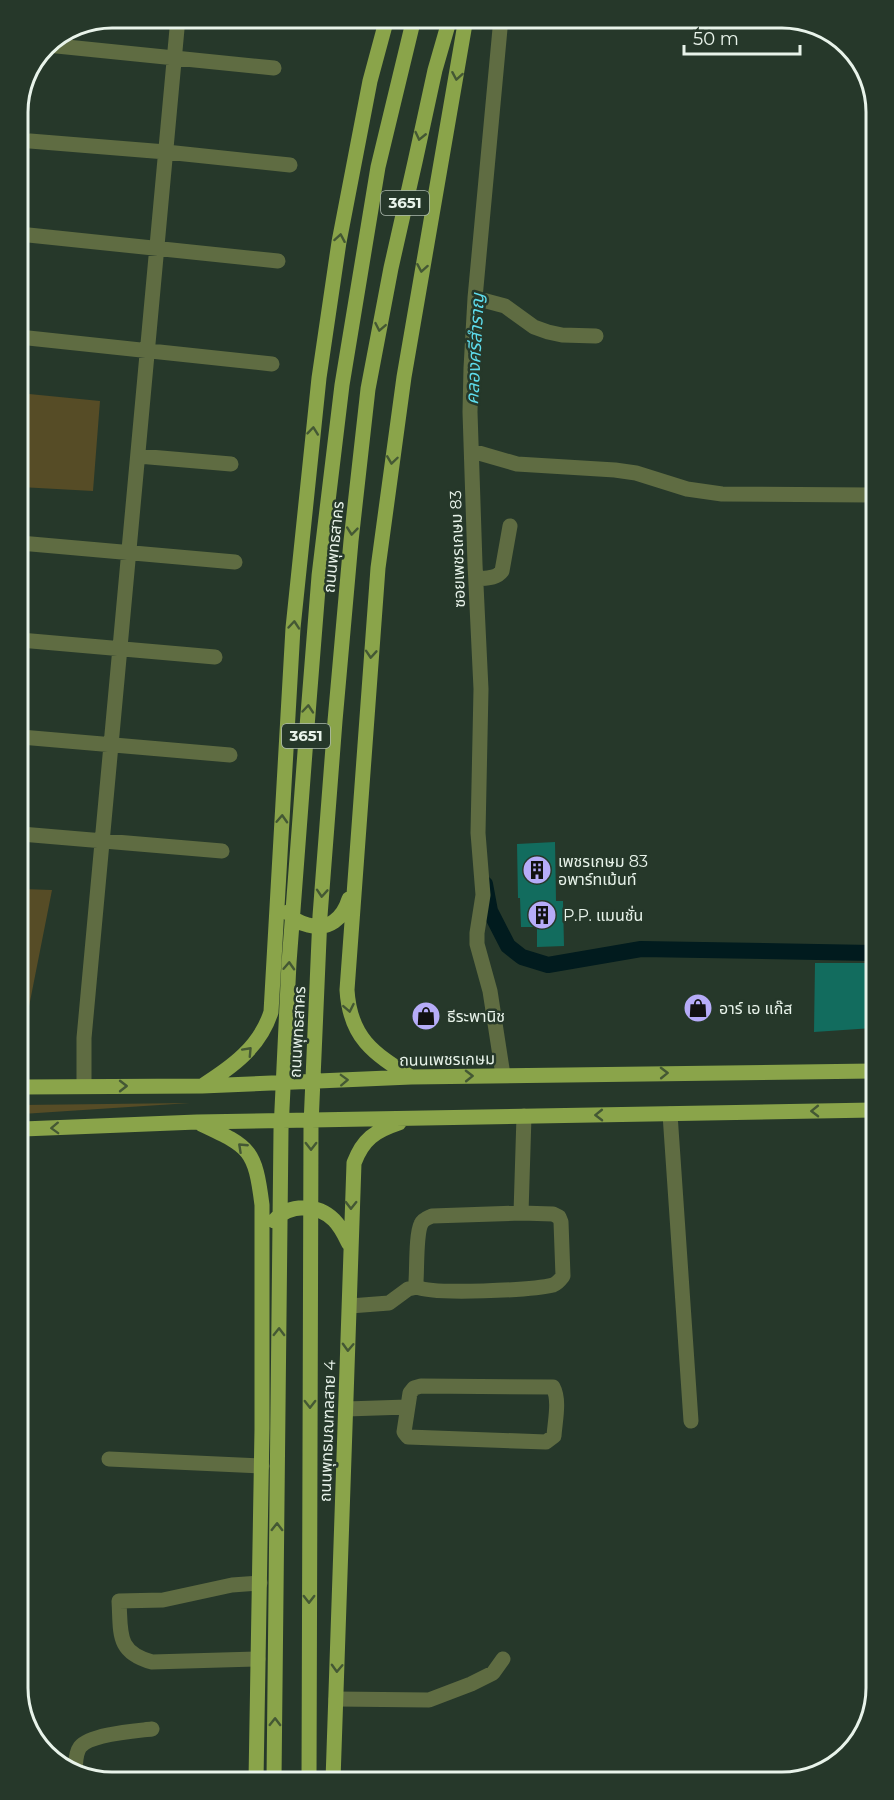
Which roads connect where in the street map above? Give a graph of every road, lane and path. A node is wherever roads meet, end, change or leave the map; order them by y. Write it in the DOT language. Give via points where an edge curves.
graph roads {
  1 [pos="177,29"];
  2 [pos="384,29"];
  3 [pos="411,29"];
  4 [pos="447,29"];
  5 [pos="464,29"];
  6 [pos="500,29"];
  7 [pos="61,46"];
  8 [pos="174,58"];
  9 [pos="274,68"];
  10 [pos="30,141"];
  11 [pos="166,152"];
  12 [pos="290,165"];
  13 [pos="29,235"];
  14 [pos="157,248"];
  15 [pos="278,261"];
  16 [pos="475,298"];
  17 [pos="596,336"];
  18 [pos="29,338"];
  19 [pos="147,351"];
  20 [pos="272,364"];
  21 [pos="472,451"];
  22 [pos="138,456"];
  23 [pos="231,464"];
  24 [pos="866,495"];
  25 [pos="510,526"];
  26 [pos="29,544"];
  27 [pos="129,552"];
  28 [pos="235,562"];
  29 [pos="476,579"];
  30 [pos="29,641"];
  31 [pos="121,649"];
  32 [pos="215,657"];
  33 [pos="29,738"];
  34 [pos="113,744"];
  35 [pos="230,755"];
  36 [pos="29,835"];
  37 [pos="104,841"];
  38 [pos="222,851"];
  39 [pos="279,878"];
  40 [pos="353,887"];
  41 [pos="866,1071"];
  42 [pos="503,1076"];
  43 [pos="411,1077"];
  44 [pos="84,1086"];
  45 [pos="202,1086"];
  46 [pos="29,1087"];
  47 [pos="312,1088"];
  48 [pos="866,1110"];
  49 [pos="670,1114"];
  50 [pos="524,1116"];
  51 [pos="414,1119"];
  52 [pos="197,1122"];
  53 [pos="29,1129"];
  54 [pos="521,1213"];
  55 [pos="263,1242"];
  56 [pos="350,1246"];
  57 [pos="417,1287"];
  58 [pos="350,1306"];
  59 [pos="407,1407"];
  60 [pos="346,1409"];
  61 [pos="691,1421"];
  62 [pos="109,1459"];
  63 [pos="262,1466"];
  64 [pos="260,1583"];
  65 [pos="258,1659"];
  66 [pos="503,1659"];
  67 [pos="336,1699"];
  68 [pos="153,1729"];
  69 [pos="75,1763"];
  70 [pos="256,1771"];
  71 [pos="274,1771"];
  72 [pos="309,1771"];
  73 [pos="333,1771"];
  1 -- 8 [label="street"];
  39 -- 2 [label="main road, one-way" via="293,628 319,378 339,242"];
  71 -- 3 [label="main road, ถนนพุทธสาคร / 3651, one-way" via="283,1088 319,576 342,385 378,167"];
  4 -- 47 [label="main road, ถนนพุทธสาคร / 3651, one-way" via="400,225 368,389 335,721"];
  5 -- 40 [label="main road, one-way" via="404,377 378,568"];
  6 -- 16 [label="street, ซอยเพชรเกษม 83"];
  7 -- 8 [label="street"];
  8 -- 9 [label="street"];
  8 -- 11 [label="street"];
  10 -- 11 [label="street"];
  11 -- 12 [label="street"];
  11 -- 14 [label="street"];
  13 -- 14 [label="street"];
  14 -- 15 [label="street"];
  14 -- 19 [label="street"];
  16 -- 17 [label="street" via="505,306 548,332"];
  16 -- 21 [label="street, ซอยเพชรเกษม 83"];
  18 -- 19 [label="street"];
  19 -- 20 [label="street"];
  19 -- 22 [label="street"];
  21 -- 24 [label="street" via="526,466 636,473 687,489 722,494"];
  21 -- 29 [label="street, ซอยเพชรเกษม 83"];
  22 -- 23 [label="street"];
  22 -- 27 [label="street"];
  25 -- 29 [label="street" via="502,570 493,578"];
  26 -- 27 [label="street"];
  27 -- 28 [label="street"];
  27 -- 31 [label="street"];
  29 -- 42 [label="street, ซอยเพชรเกษม 83" via="481,689 478,833 483,895 477,944 490,991"];
  30 -- 31 [label="street"];
  31 -- 32 [label="street"];
  31 -- 34 [label="street"];
  33 -- 34 [label="street"];
  34 -- 35 [label="street"];
  34 -- 37 [label="street"];
  36 -- 37 [label="street"];
  37 -- 38 [label="street"];
  37 -- 44 [label="street" via="84,1038"];
  39 -- 40 [label="main road" via="290,916 315,927 336,921"];
  45 -- 39 [label="main road, one-way" via="229,1069 266,1027 271,1012"];
  40 -- 43 [label="main road, one-way" via="348,1010 355,1029 372,1049"];
  42 -- 41 [label="main road, ถนนเพชรเกษม, one-way"];
  43 -- 42 [label="main road, ถนนเพชรเกษม, one-way"];
  45 -- 43 [label="main road, ถนนเพชรเกษม, one-way"];
  44 -- 45 [label="main road, ถนนเพชรเกษม, one-way"];
  44 -- 46 [label="main road, ถนนเพชรเกษม"];
  47 -- 72 [label="main road, ถนนพุทธมณฑลสาย 4, one-way"];
  48 -- 49 [label="main road, one-way"];
  49 -- 50 [label="main road, one-way"];
  49 -- 61 [label="street"];
  50 -- 51 [label="main road"];
  50 -- 54 [label="street"];
  51 -- 52 [label="main road"];
  51 -- 56 [label="main road, ถนนพุทธมณฑลสาย 4, one-way" via="384,1128 358,1150 352,1183"];
  52 -- 53 [label="main road, one-way"];
  55 -- 52 [label="main road, one-way" via="255,1164 242,1144"];
  54 -- 57 [label="street" via="425,1218 419,1233"];
  54 -- 57 [label="street" via="559,1217 563,1276 559,1282 472,1291"];
  55 -- 56 [label="main road" via="278,1217 302,1207 332,1218"];
  55 -- 63 [label="main road"];
  56 -- 58 [label="main road, ถนนพุทธมณฑลสาย 4"];
  57 -- 58 [label="street" via="389,1303"];
  58 -- 60 [label="main road, ถนนพุทธมณฑลสาย 4, one-way"];
  59 -- 59 [label="street" via="404,1432 408,1437 546,1442 554,1436 555,1391 549,1386 421,1386 410,1393"];
  59 -- 60 [label="street"];
  60 -- 67 [label="main road, ถนนพุทธมณฑลสาย 4, one-way"];
  62 -- 63 [label="street"];
  63 -- 64 [label="main road"];
  64 -- 65 [label="main road"];
  64 -- 65 [label="street" via="163,1600 119,1601 121,1634 127,1650 137,1658 152,1662"];
  65 -- 70 [label="main road"];
  66 -- 67 [label="street" via="493,1673 429,1700"];
  67 -- 73 [label="main road, ถนนพุทธมณฑลสาย 4"];
  68 -- 69 [label="street" via="93,1739 81,1746"];
}
